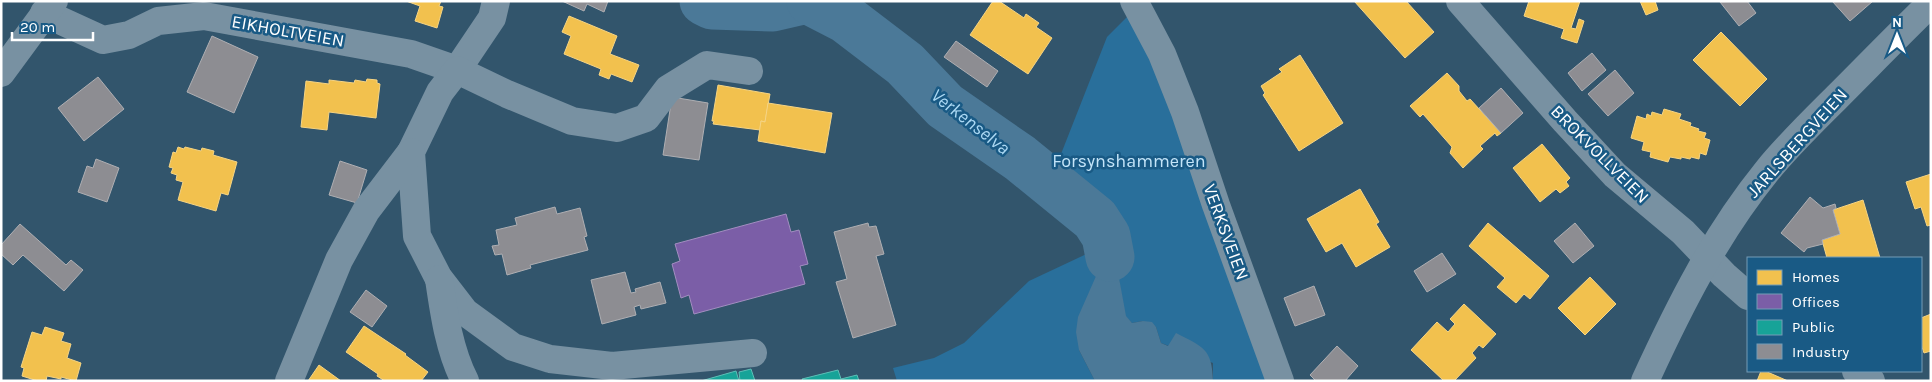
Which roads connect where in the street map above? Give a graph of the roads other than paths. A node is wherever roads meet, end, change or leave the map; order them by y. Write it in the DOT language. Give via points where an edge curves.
graph roads {
  1 [pos="496,1"];
  2 [pos="1134,1"];
  3 [pos="1460,1"];
  4 [pos="1931,3"];
  5 [pos="49,7"];
  6 [pos="457,70"];
  7 [pos="749,71"];
  8 [pos="1,73"];
  9 [pos="411,152"];
  10 [pos="1708,257"];
  11 [pos="438,277"];
  12 [pos="1747,295"];
  13 [pos="752,352"];
  14 [pos="1858,372"];
  15 [pos="289,381"];
  16 [pos="465,381"];
  17 [pos="1280,381"];
  18 [pos="1645,381"];
  19 [pos="1871,381"];
  1 -- 6 [label="street" via="492,18"];
  2 -- 17 [label="street, VERKSVEIEN" via="1162,54 1185,112"];
  3 -- 10 [label="street, BROKVOLLVEIEN" via="1615,175"];
  4 -- 10 [label="street, JARLSBERGVEIEN" via="1767,171"];
  5 -- 6 [label="street, EIKHOLTVEIEN" via="103,40 129,35 158,21 204,16 411,54"];
  5 -- 8 [label="street"];
  6 -- 7 [label="street, EIKHOLTVEIEN" via="572,121 617,128 646,118 668,89 707,66"];
  6 -- 9 [label="street" via="440,92"];
  9 -- 11 [label="street" via="417,236"];
  9 -- 15 [label="street" via="366,212 339,260"];
  10 -- 12 [label="street, BROKVOLLVEIEN"];
  10 -- 18 [label="street, JARLSBERGVEIEN" via="1664,338"];
  11 -- 13 [label="street" via="465,312 513,347 550,359 612,366"];
  11 -- 16 [label="street" via="445,319 458,368"];
  14 -- 19 [label="street"];
}
